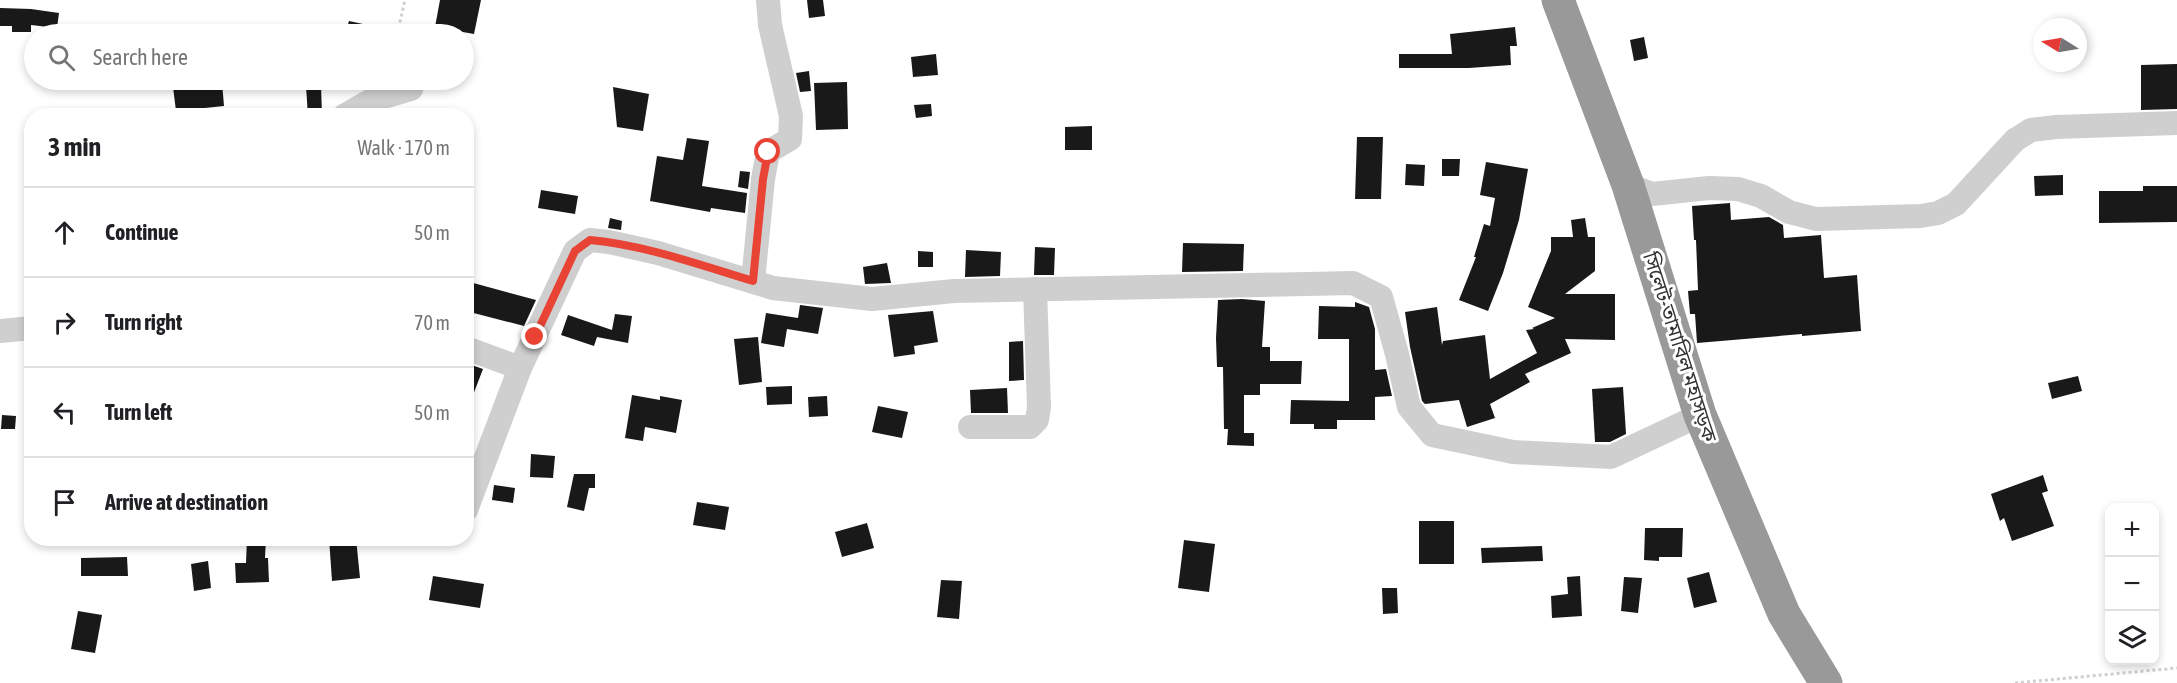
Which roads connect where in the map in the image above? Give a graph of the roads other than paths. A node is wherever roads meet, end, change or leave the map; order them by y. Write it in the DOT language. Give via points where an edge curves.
graph roads {
  1 [pos="768,0"];
  2 [pos="1558,0"];
  3 [pos="408,90"];
  4 [pos="358,108"];
  5 [pos="2177,123"];
  6 [pos="1628,185"];
  7 [pos="753,281"];
  8 [pos="1035,289"];
  9 [pos="24,329"];
  10 [pos="0,331"];
  11 [pos="474,351"];
  12 [pos="520,368"];
  13 [pos="1700,415"];
  14 [pos="970,427"];
  15 [pos="474,489"];
  16 [pos="1826,683"];
  1 -- 7 [label="street" via="791,116 790,139 768,152"];
  2 -- 6 [label="highway, সিলেট-তামাবিল মহাসড়ক"];
  3 -- 4 [label="street"];
  5 -- 6 [label="street" via="2031,130 2015,140 1956,204 1921,216 1816,219 1789,212 1761,196 1738,189 1652,194"];
  6 -- 13 [label="highway, সিলেট-তামাবিল মহাসড়ক"];
  7 -- 8 [label="street" via="773,288 872,299"];
  7 -- 12 [label="street" via="658,253 590,240 575,251"];
  8 -- 13 [label="street" via="1353,283 1380,297 1409,407 1432,435 1513,452 1611,457"];
  8 -- 14 [label="street" via="1037,420 1030,427"];
  9 -- 10 [label="street"];
  11 -- 12 [label="street"];
  12 -- 15 [label="street"];
  13 -- 16 [label="highway, সিলেট-তামাবিল মহাসড়ক" via="1784,614"];
}
